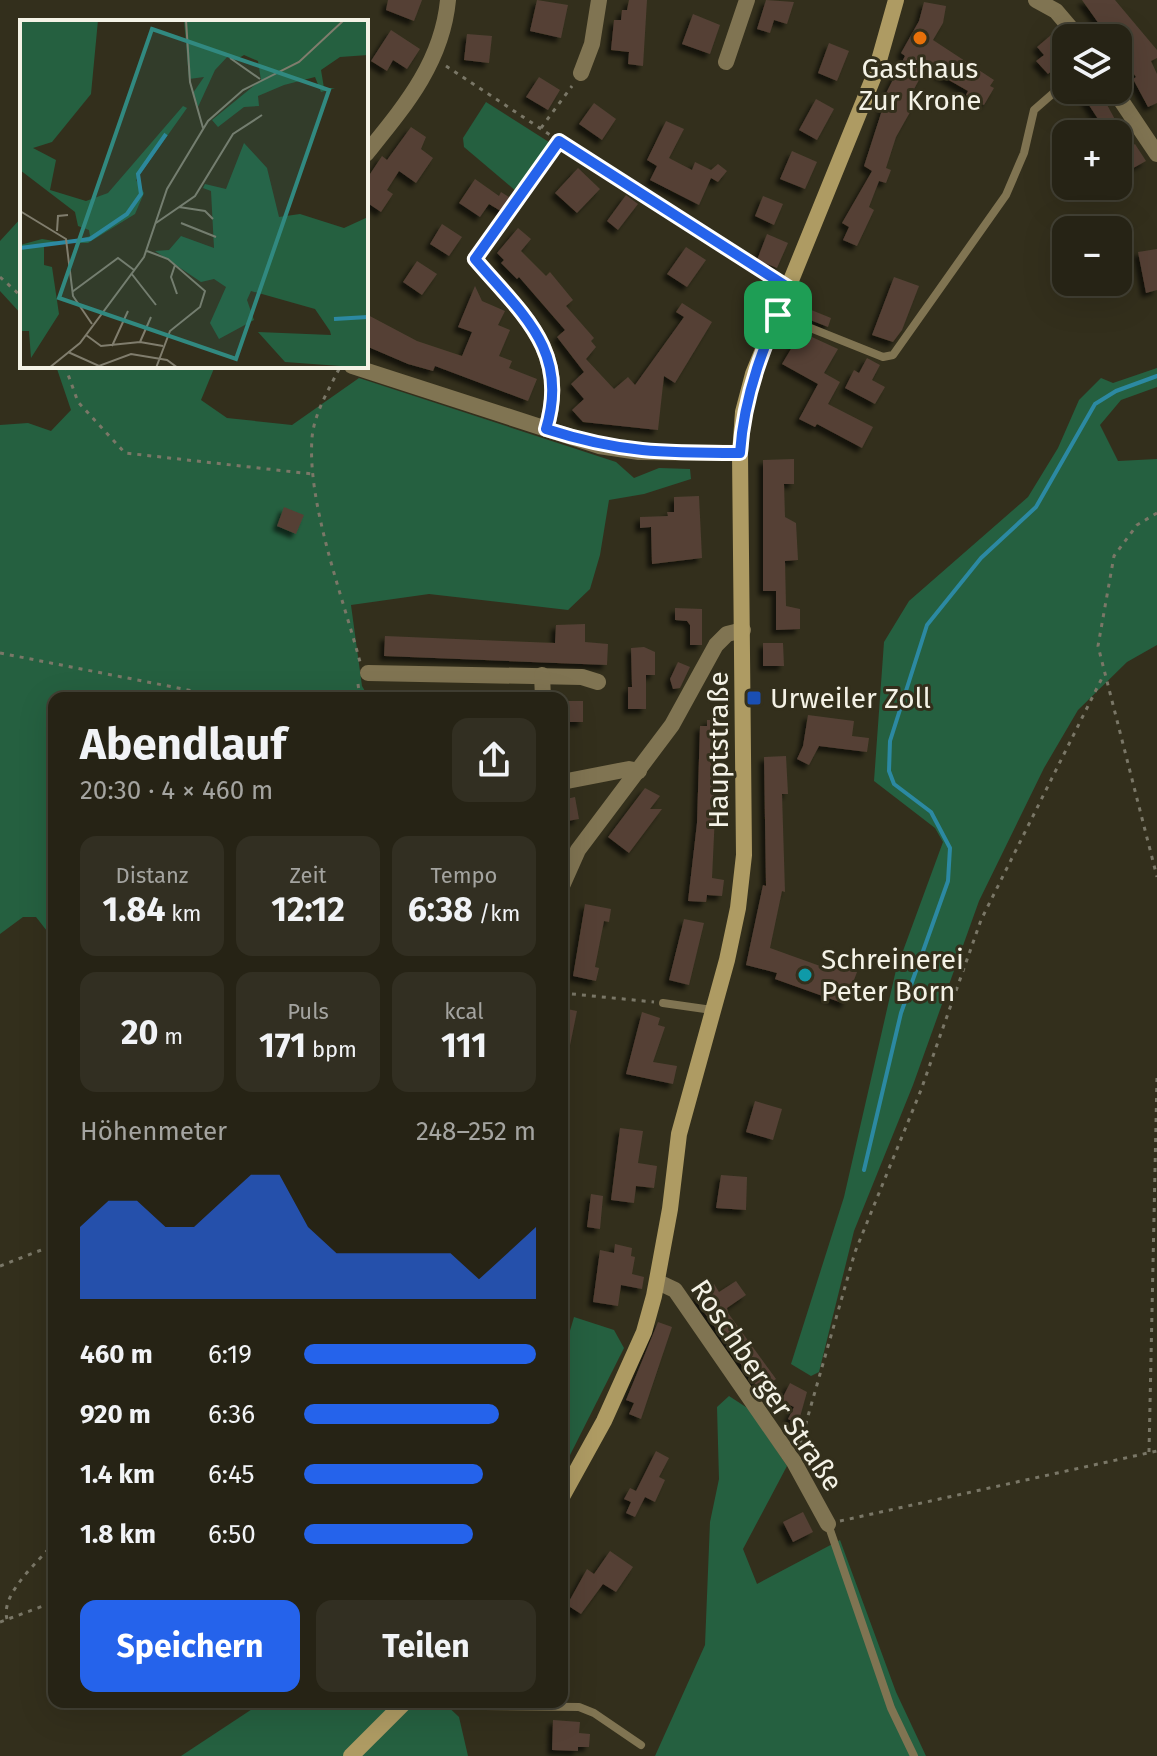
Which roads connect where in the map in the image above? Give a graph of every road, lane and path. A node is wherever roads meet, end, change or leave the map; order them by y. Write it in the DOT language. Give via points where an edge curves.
graph roads {
  1 [pos="448,0"];
  2 [pos="599,0"];
  3 [pos="747,0"];
  4 [pos="896,0"];
  5 [pos="1036,0"];
  6 [pos="1067,24"];
  7 [pos="434,58"];
  8 [pos="726,62"];
  9 [pos="581,73"];
  10 [pos="1052,94"];
  11 [pos="1123,104"];
  12 [pos="541,128"];
  13 [pos="559,141"];
  14 [pos="368,152"];
  15 [pos="580,154"];
  16 [pos="1157,154"];
  17 [pos="475,259"];
  18 [pos="0,277"];
  19 [pos="789,288"];
  20 [pos="20,295"];
  21 [pos="778,315"];
  22 [pos="66,368"];
  23 [pos="339,368"];
  24 [pos="358,368"];
  25 [pos="546,429"];
  26 [pos="740,453"];
  27 [pos="312,474"];
  28 [pos="1157,513"];
  29 [pos="743,630"];
  30 [pos="0,653"];
  31 [pos="368,673"];
  32 [pos="1104,674"];
  33 [pos="542,675"];
  34 [pos="598,682"];
  35 [pos="198,692"];
  36 [pos="543,692"];
  37 [pos="639,771"];
  38 [pos="568,781"];
  39 [pos="568,872"];
  40 [pos="1157,877"];
  41 [pos="568,994"];
  42 [pos="663,1003"];
  43 [pos="712,1010"];
  44 [pos="1157,1077"];
  45 [pos="48,1247"];
  46 [pos="0,1266"];
  47 [pos="658,1282"];
  48 [pos="1157,1451"];
  49 [pos="1149,1452"];
  50 [pos="794,1462"];
  51 [pos="568,1486"];
  52 [pos="828,1524"];
  53 [pos="48,1550"];
  54 [pos="48,1604"];
  55 [pos="7,1619"];
  56 [pos="0,1622"];
  57 [pos="568,1707"];
  58 [pos="400,1708"];
  59 [pos="641,1745"];
  60 [pos="351,1756"];
  61 [pos="914,1756"];
  1 -- 7 [label="street"];
  2 -- 9 [label="street"];
  3 -- 8 [label="street"];
  4 -- 19 [label="main road, Hauptstraße" via="876,71"];
  5 -- 6 [label="street"];
  7 -- 12 [label="path"];
  7 -- 14 [label="street" via="409,101"];
  9 -- 12 [label="path"];
  10 -- 21 [label="lane" via="1034,110 1006,195 893,355 883,357"];
  11 -- 16 [label="street"];
  12 -- 13 [label="path"];
  13 -- 15 [label="path"];
  13 -- 17 [label="path"];
  15 -- 19 [label="lane"];
  17 -- 25 [label="street" via="545,349 555,389"];
  18 -- 20 [label="path"];
  19 -- 21 [label="main road, Hauptstraße"];
  21 -- 26 [label="main road, Hauptstraße" via="753,374"];
  22 -- 27 [label="path" via="78,402 125,453"];
  23 -- 27 [label="path" via="312,436"];
  24 -- 25 [label="street"];
  25 -- 26 [label="street" via="639,452"];
  26 -- 29 [label="main road, Hauptstraße"];
  27 -- 31 [label="path" via="360,662"];
  28 -- 32 [label="path" via="1123,540 1109,571 1098,646"];
  29 -- 37 [label="street" via="727,634 716,645 672,725"];
  29 -- 43 [label="main road, Hauptstraße" via="744,855 738,908"];
  30 -- 35 [label="path"];
  31 -- 33 [label="street"];
  32 -- 40 [label="path"];
  32 -- 50 [label="path" via="981,920 921,1090 855,1252"];
  33 -- 34 [label="street"];
  33 -- 36 [label="street"];
  37 -- 38 [label="street"];
  37 -- 39 [label="street" via="578,850"];
  41 -- 42 [label="path"];
  42 -- 43 [label="lane"];
  43 -- 47 [label="main road, Hauptstraße" via="679,1134"];
  44 -- 49 [label="path"];
  45 -- 46 [label="path"];
  47 -- 50 [label="street, Roschberger Straße" via="675,1290"];
  47 -- 51 [label="main road, Hauptstraße" via="644,1332"];
  48 -- 49 [label="path"];
  49 -- 52 [label="path"];
  50 -- 52 [label="street, Roschberger Straße"];
  52 -- 61 [label="lane" via="891,1708"];
  53 -- 55 [label="path" via="11,1594 4,1612"];
  54 -- 55 [label="path"];
  55 -- 56 [label="path"];
  57 -- 59 [label="lane" via="594,1713"];
  58 -- 60 [label="main road"];
}
